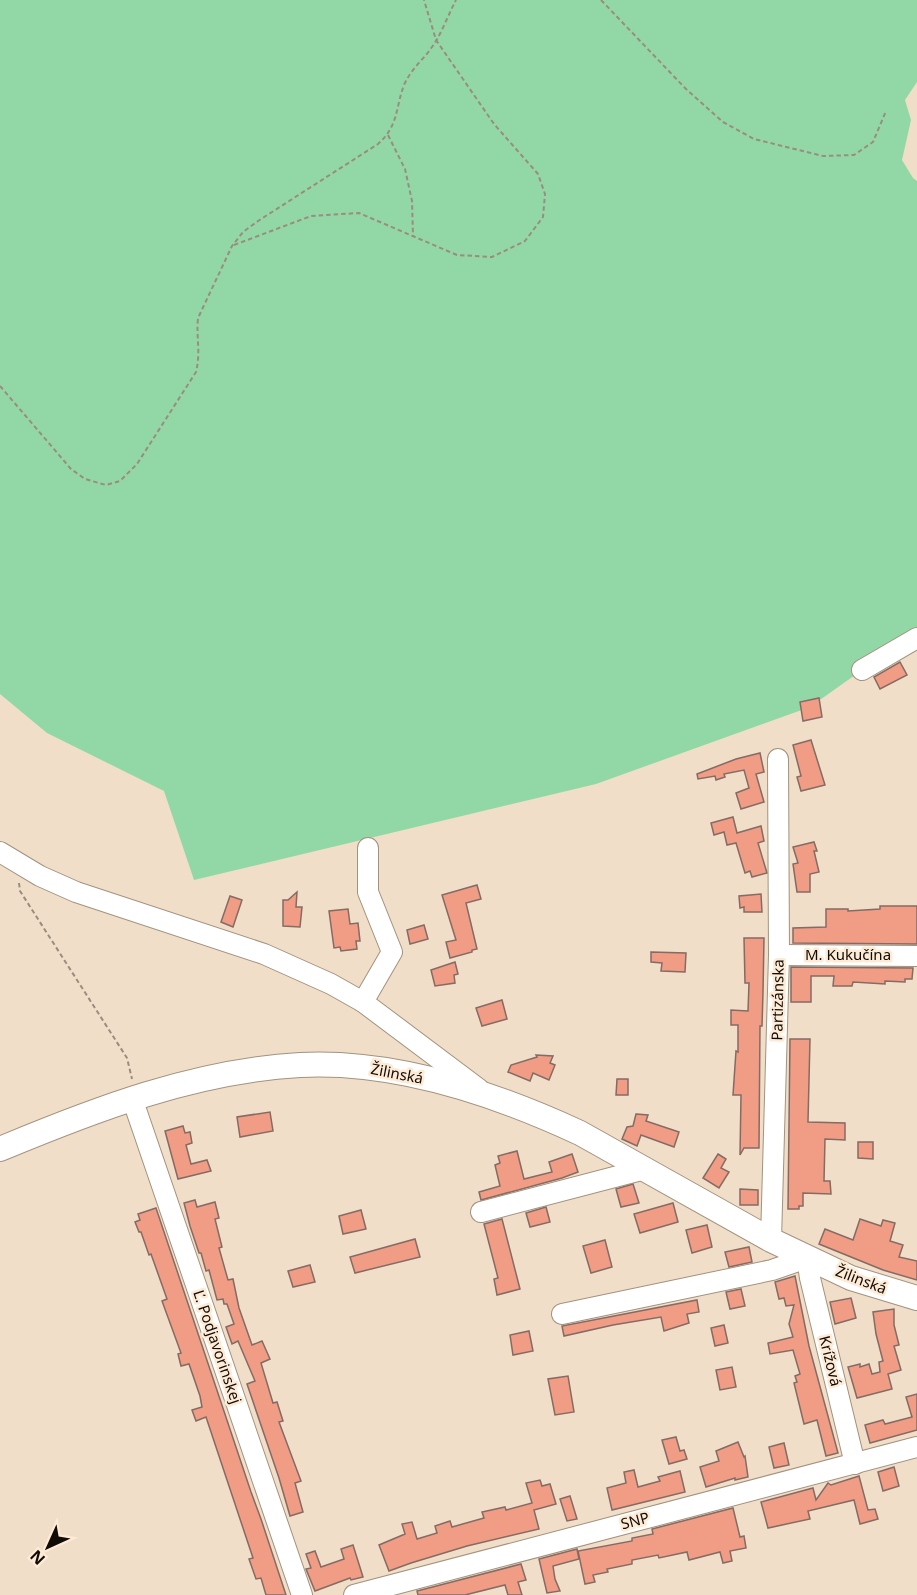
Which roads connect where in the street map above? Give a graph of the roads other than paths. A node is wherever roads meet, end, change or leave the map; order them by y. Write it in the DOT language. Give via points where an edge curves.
graph roads {
  1 [pos="917,638"];
  2 [pos="862,670"];
  3 [pos="778,759"];
  4 [pos="368,848"];
  5 [pos="0,852"];
  6 [pos="779,955"];
  7 [pos="917,956"];
  8 [pos="363,1002"];
  9 [pos="403,1034"];
  10 [pos="406,1074"];
  11 [pos="133,1090"];
  12 [pos="486,1094"];
  13 [pos="0,1149"];
  14 [pos="645,1169"];
  15 [pos="481,1212"];
  16 [pos="771,1240"];
  17 [pos="807,1258"];
  18 [pos="917,1298"];
  19 [pos="562,1314"];
  20 [pos="917,1447"];
  21 [pos="855,1464"];
  22 [pos="302,1595"];
  23 [pos="354,1595"];
  1 -- 2 [label="street"];
  3 -- 6 [label="street, Partizánska"];
  4 -- 8 [label="street" via="368,892 393,952"];
  5 -- 8 [label="street" via="40,876 76,891 264,954"];
  6 -- 7 [label="street, M. Kukučína"];
  6 -- 16 [label="street, Partizánska"];
  8 -- 9 [label="street"];
  9 -- 10 [label="street" via="408,1047"];
  9 -- 12 [label="street"];
  10 -- 11 [label="main road, Žilinská" via="356,1066 301,1065"];
  10 -- 12 [label="main road, Žilinská"];
  11 -- 13 [label="main road, Žilinská"];
  11 -- 22 [label="street, Ľ. Podjavorinskej"];
  12 -- 14 [label="main road, Žilinská" via="569,1128"];
  14 -- 15 [label="street"];
  14 -- 16 [label="main road, Žilinská"];
  16 -- 17 [label="main road, Žilinská"];
  17 -- 18 [label="main road, Žilinská" via="851,1278"];
  17 -- 19 [label="street" via="772,1270"];
  17 -- 21 [label="street, Krížová"];
  20 -- 21 [label="street, SNP"];
  21 -- 23 [label="street, SNP"];
}
